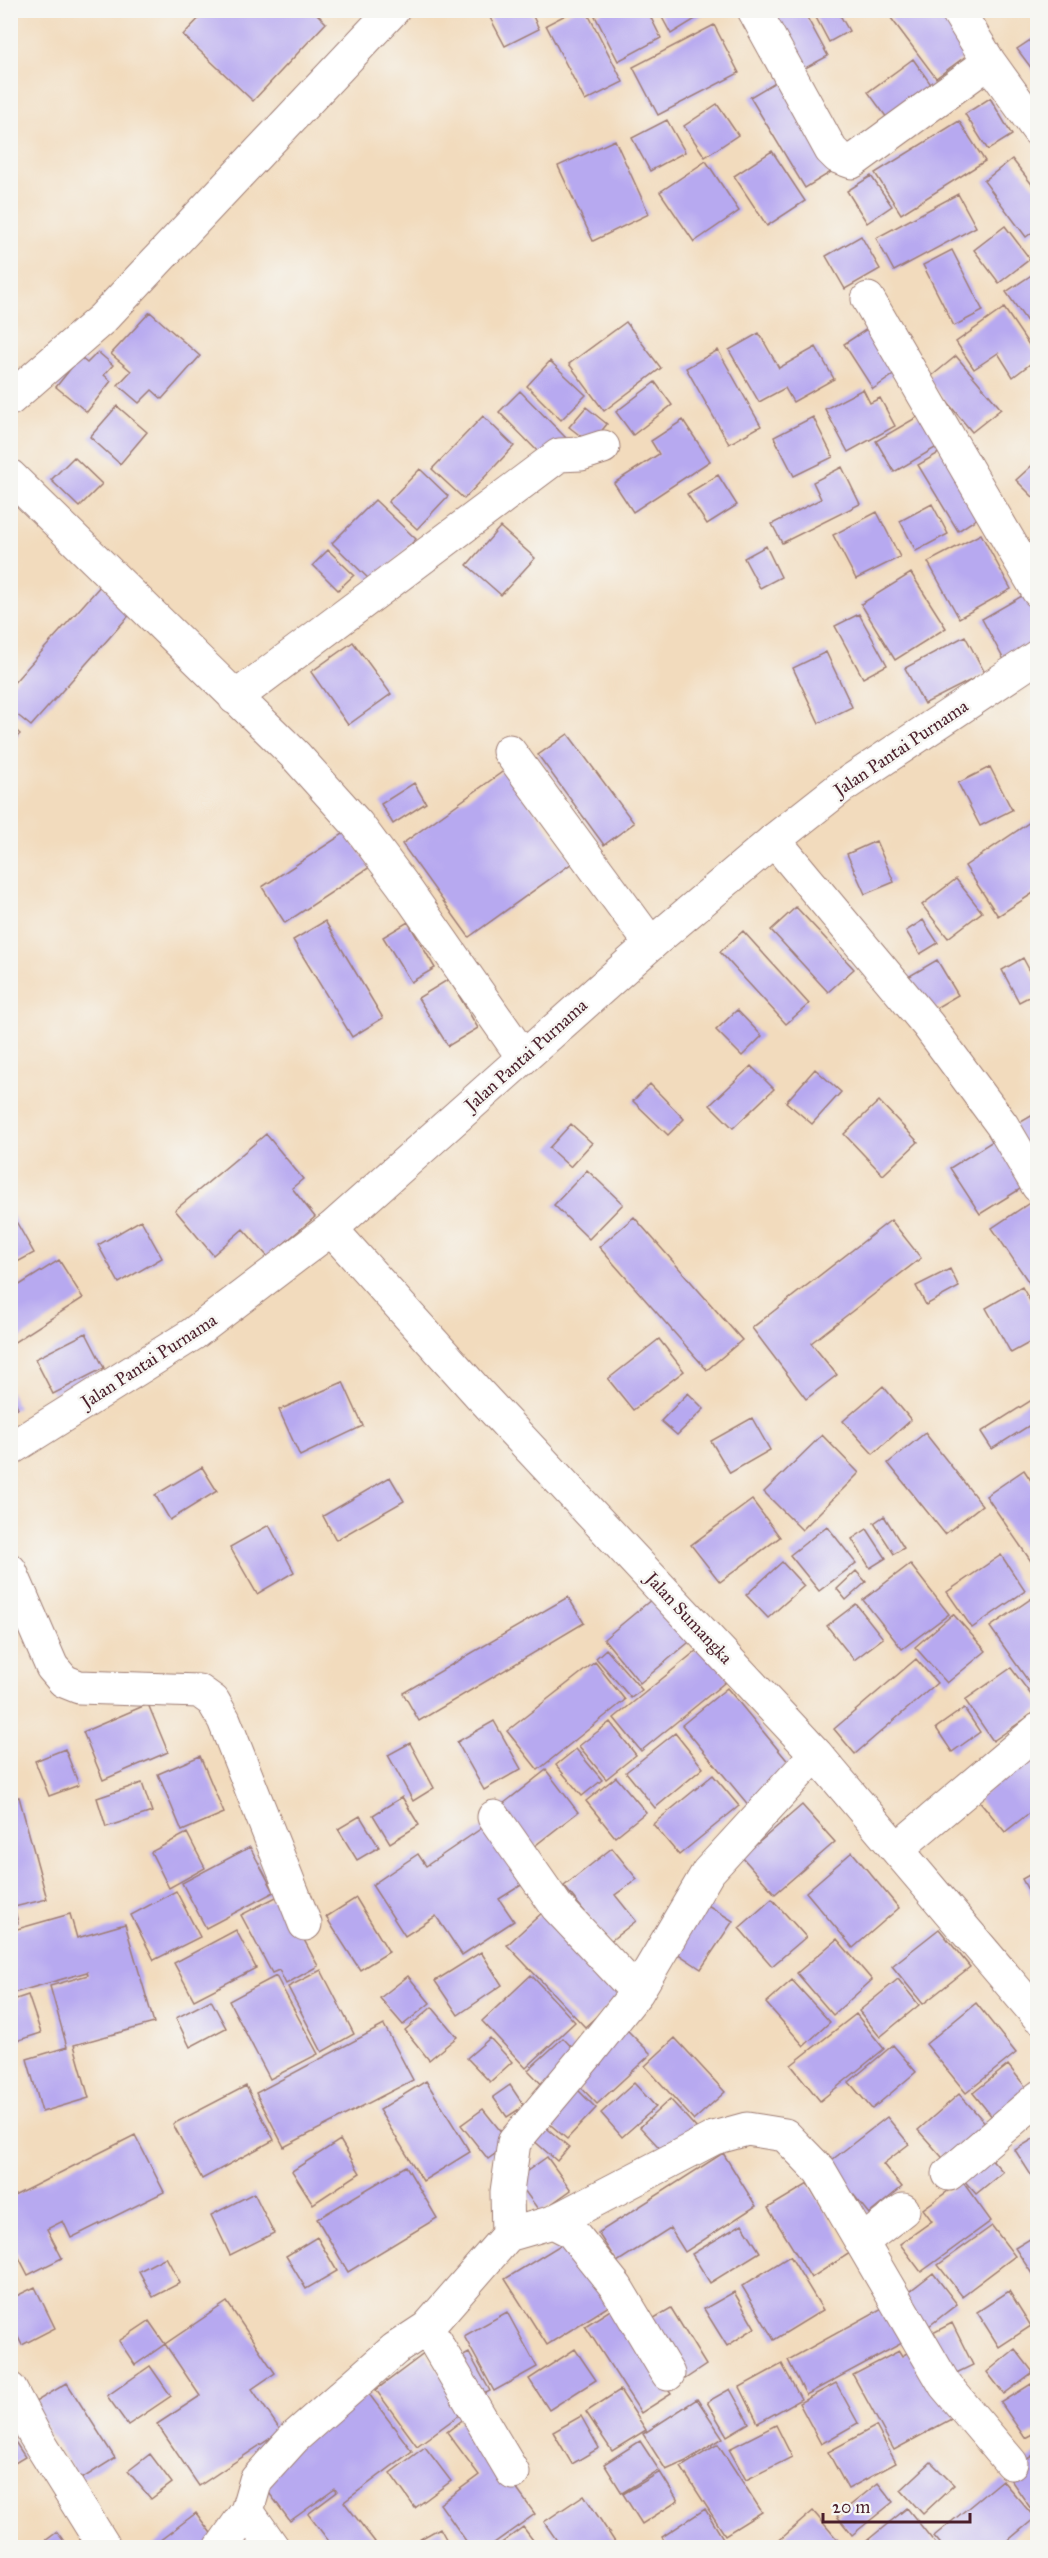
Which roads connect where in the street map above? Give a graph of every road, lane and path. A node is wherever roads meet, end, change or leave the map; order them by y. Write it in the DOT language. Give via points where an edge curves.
graph roads {
  1 [pos="393,10"];
  2 [pos="753,10"];
  3 [pos="957,10"];
  4 [pos="989,62"];
  5 [pos="1038,130"];
  6 [pos="868,299"];
  7 [pos="10,399"];
  8 [pos="603,447"];
  9 [pos="10,476"];
  10 [pos="1038,591"];
  11 [pos="1038,656"];
  12 [pos="235,698"];
  13 [pos="509,751"];
  14 [pos="774,840"];
  15 [pos="651,944"];
  16 [pos="523,1057"];
  17 [pos="1038,1186"];
  18 [pos="332,1229"];
  19 [pos="10,1449"];
  20 [pos="10,1570"];
  21 [pos="1038,1730"];
  22 [pos="816,1754"];
  23 [pos="494,1817"];
  24 [pos="897,1849"];
  25 [pos="305,1924"];
  26 [pos="636,1992"];
  27 [pos="1038,2016"];
  28 [pos="1038,2098"];
  29 [pos="950,2174"];
  30 [pos="903,2210"];
  31 [pos="553,2222"];
  32 [pos="508,2235"];
  33 [pos="862,2242"];
  34 [pos="427,2328"];
  35 [pos="668,2374"];
  36 [pos="10,2389"];
  37 [pos="1011,2463"];
  38 [pos="513,2473"];
  39 [pos="247,2511"];
  40 [pos="105,2547"];
  41 [pos="220,2547"];
  42 [pos="273,2547"];
  1 -- 7 [label="street" via="102,319"];
  2 -- 4 [label="street" via="831,150 852,162"];
  3 -- 4 [label="street"];
  4 -- 5 [label="street"];
  6 -- 10 [label="street"];
  8 -- 12 [label="street" via="580,454 559,454"];
  9 -- 12 [label="street"];
  11 -- 14 [label="street, Jalan Pantai Purnama" via="840,788"];
  12 -- 16 [label="street" via="295,755 357,824"];
  13 -- 15 [label="street"];
  14 -- 15 [label="street, Jalan Pantai Purnama"];
  14 -- 17 [label="street" via="928,1025 1002,1125"];
  15 -- 16 [label="street, Jalan Pantai Purnama"];
  16 -- 18 [label="street, Jalan Pantai Purnama"];
  18 -- 19 [label="street, Jalan Pantai Purnama" via="193,1334"];
  18 -- 22 [label="street, Jalan Sumangka" via="480,1395"];
  20 -- 25 [label="street" via="52,1667 64,1681 79,1687 199,1690 213,1701"];
  21 -- 24 [label="street"];
  22 -- 24 [label="street, Jalan Sumangka"];
  22 -- 26 [label="street" via="708,1872"];
  23 -- 26 [label="street" via="557,1908"];
  24 -- 27 [label="street, Jalan Sumangka"];
  26 -- 32 [label="street" via="513,2142 507,2192"];
  28 -- 29 [label="street"];
  30 -- 33 [label="street"];
  31 -- 32 [label="street"];
  31 -- 33 [label="street" via="714,2138 747,2129 785,2135 820,2171"];
  31 -- 35 [label="street" via="571,2231 616,2287"];
  32 -- 34 [label="street"];
  33 -- 37 [label="street" via="945,2385"];
  34 -- 38 [label="street"];
  34 -- 39 [label="street" via="395,2349 295,2437 256,2480"];
  36 -- 40 [label="street"];
  39 -- 41 [label="street"];
  39 -- 42 [label="street"];
}
